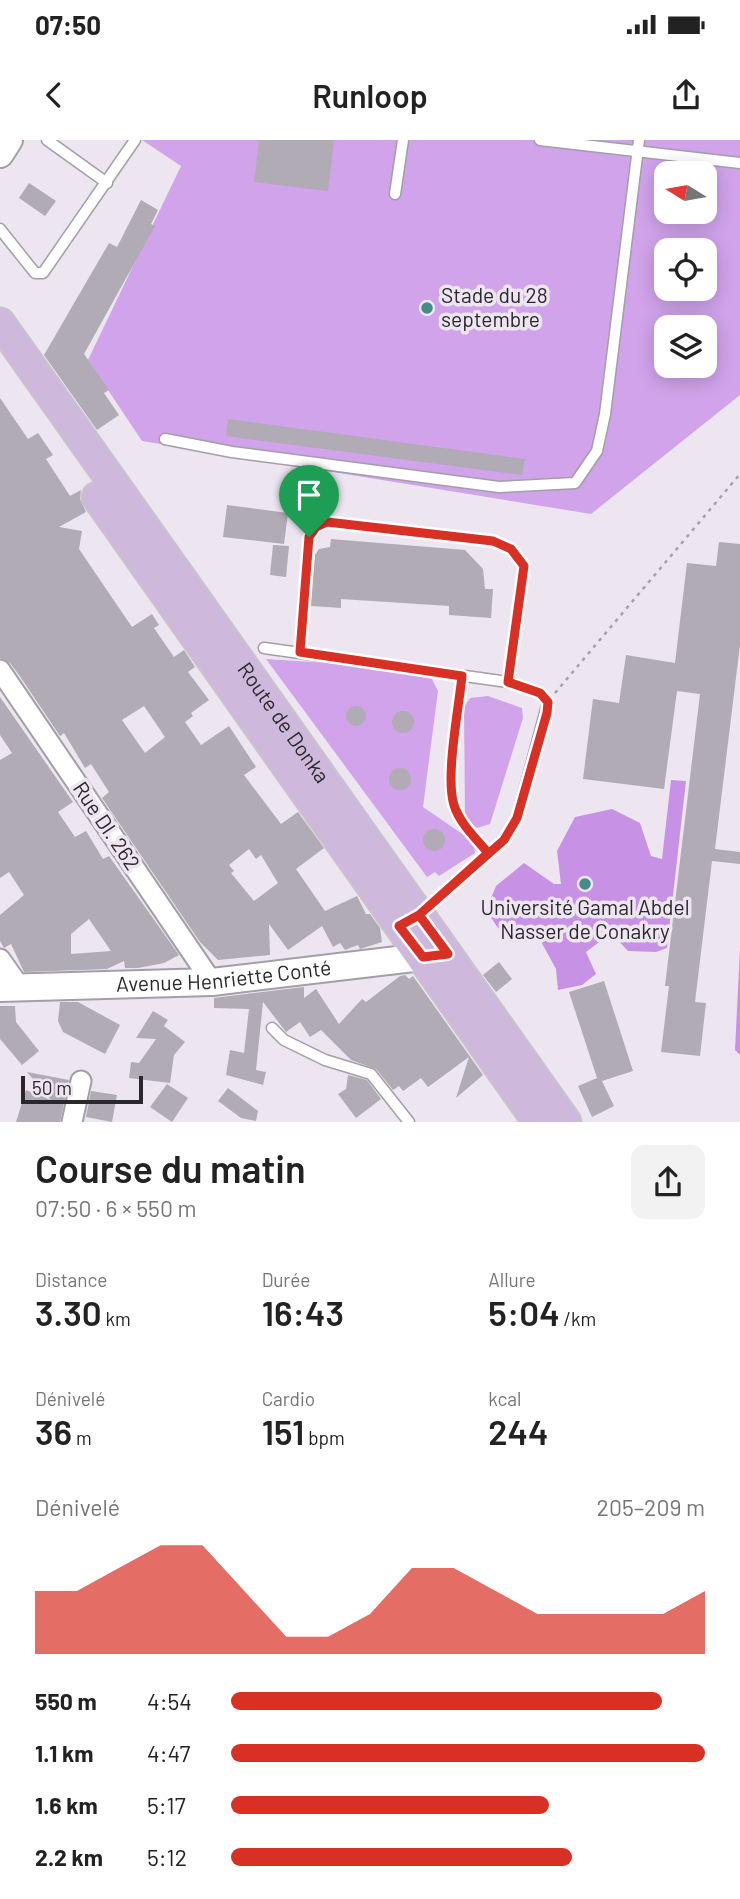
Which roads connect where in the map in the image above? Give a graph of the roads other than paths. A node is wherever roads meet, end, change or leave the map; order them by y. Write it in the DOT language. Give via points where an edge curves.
graph roads {
  1 [pos="47,140"];
  2 [pos="135,140"];
  3 [pos="403,140"];
  4 [pos="540,140"];
  5 [pos="638,146"];
  6 [pos="740,163"];
  7 [pos="107,183"];
  8 [pos="395,194"];
  9 [pos="0,229"];
  10 [pos="0,323"];
  11 [pos="0,360"];
  12 [pos="165,439"];
  13 [pos="264,648"];
  14 [pos="300,652"];
  15 [pos="0,670"];
  16 [pos="462,676"];
  17 [pos="508,682"];
  18 [pos="488,853"];
  19 [pos="409,920"];
  20 [pos="435,956"];
  21 [pos="0,959"];
  22 [pos="212,982"];
  23 [pos="9,987"];
  24 [pos="272,1028"];
  25 [pos="81,1082"];
  26 [pos="72,1122"];
  27 [pos="409,1122"];
  28 [pos="538,1122"];
  29 [pos="566,1122"];
  1 -- 7 [label="lane"];
  2 -- 7 [label="lane"];
  3 -- 8 [label="lane"];
  4 -- 5 [label="lane"];
  5 -- 6 [label="lane"];
  5 -- 12 [label="lane" via="605,414 597,451 575,483 499,487"];
  7 -- 9 [label="lane" via="43,273 35,273"];
  10 -- 19 [label="main road, Route de Donka"];
  11 -- 19 [label="main road, Route de Donka"];
  13 -- 14 [label="lane"];
  14 -- 16 [label="lane"];
  14 -- 17 [label="lane" via="309,537 316,527 327,522 493,541 511,549 524,566"];
  15 -- 22 [label="street, Rue DI. 262"];
  16 -- 17 [label="lane"];
  16 -- 18 [label="lane" via="451,780 453,804"];
  17 -- 18 [label="lane" via="540,693 548,702 517,818 504,840"];
  18 -- 19 [label="lane"];
  19 -- 20 [label="main road, Route de Donka"];
  20 -- 22 [label="main road, Avenue Henriette Conté"];
  20 -- 28 [label="main road, Route de Donka"];
  20 -- 29 [label="main road, Route de Donka"];
  21 -- 23 [label="street"];
  22 -- 23 [label="main road, Avenue Henriette Conté"];
  24 -- 27 [label="lane" via="284,1040 325,1060 371,1074"];
  25 -- 26 [label="street"];
}
